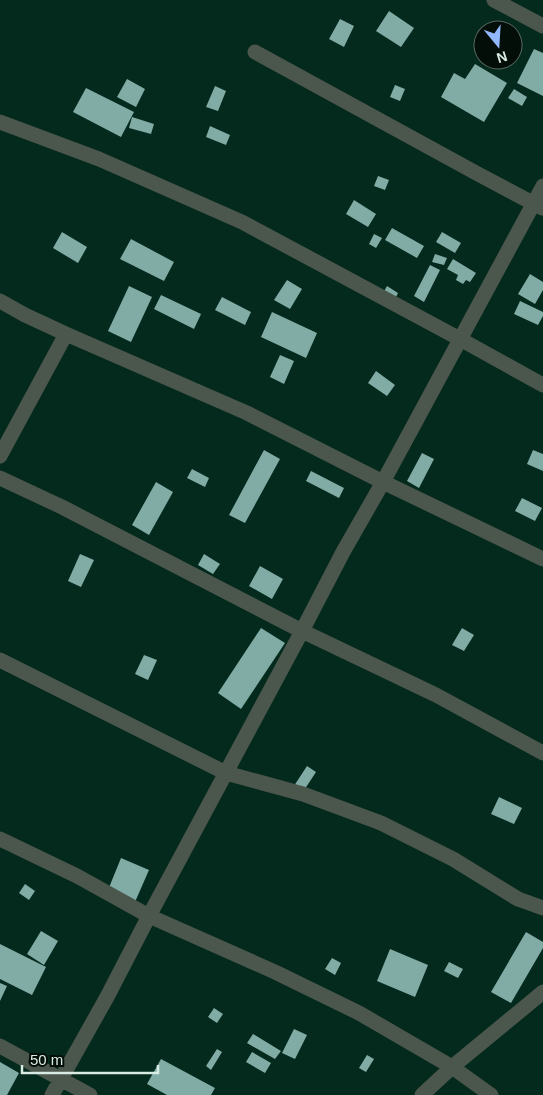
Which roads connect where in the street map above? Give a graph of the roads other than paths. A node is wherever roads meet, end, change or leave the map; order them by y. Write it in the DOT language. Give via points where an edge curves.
graph roads {
  1 [pos="494,0"];
  2 [pos="543,26"];
  3 [pos="255,52"];
  4 [pos="0,122"];
  5 [pos="543,186"];
  6 [pos="538,206"];
  7 [pos="0,301"];
  8 [pos="66,334"];
  9 [pos="460,339"];
  10 [pos="543,385"];
  11 [pos="0,456"];
  12 [pos="0,478"];
  13 [pos="383,482"];
  14 [pos="543,559"];
  15 [pos="302,632"];
  16 [pos="0,660"];
  17 [pos="543,753"];
  18 [pos="226,773"];
  19 [pos="0,840"];
  20 [pos="543,908"];
  21 [pos="149,916"];
  22 [pos="543,992"];
  23 [pos="0,1046"];
  24 [pos="452,1068"];
  25 [pos="61,1080"];
  26 [pos="52,1095"];
  27 [pos="90,1095"];
  28 [pos="422,1095"];
  29 [pos="489,1095"];
  1 -- 2 [label="street"];
  3 -- 6 [label="street"];
  4 -- 9 [label="street" via="99,159 242,222"];
  5 -- 6 [label="street"];
  6 -- 9 [label="street"];
  7 -- 8 [label="street"];
  8 -- 11 [label="street"];
  8 -- 13 [label="street" via="247,413"];
  9 -- 10 [label="street"];
  9 -- 13 [label="street"];
  12 -- 15 [label="street"];
  13 -- 14 [label="street"];
  13 -- 15 [label="street"];
  15 -- 17 [label="street" via="436,695"];
  15 -- 18 [label="street"];
  16 -- 18 [label="street"];
  18 -- 20 [label="street" via="303,794 381,822 518,899"];
  18 -- 21 [label="street"];
  19 -- 21 [label="street" via="78,876"];
  21 -- 24 [label="street" via="359,1012"];
  21 -- 25 [label="street"];
  22 -- 24 [label="street"];
  23 -- 25 [label="street"];
  24 -- 28 [label="street"];
  24 -- 29 [label="street"];
  25 -- 26 [label="street"];
  25 -- 27 [label="street"];
}
